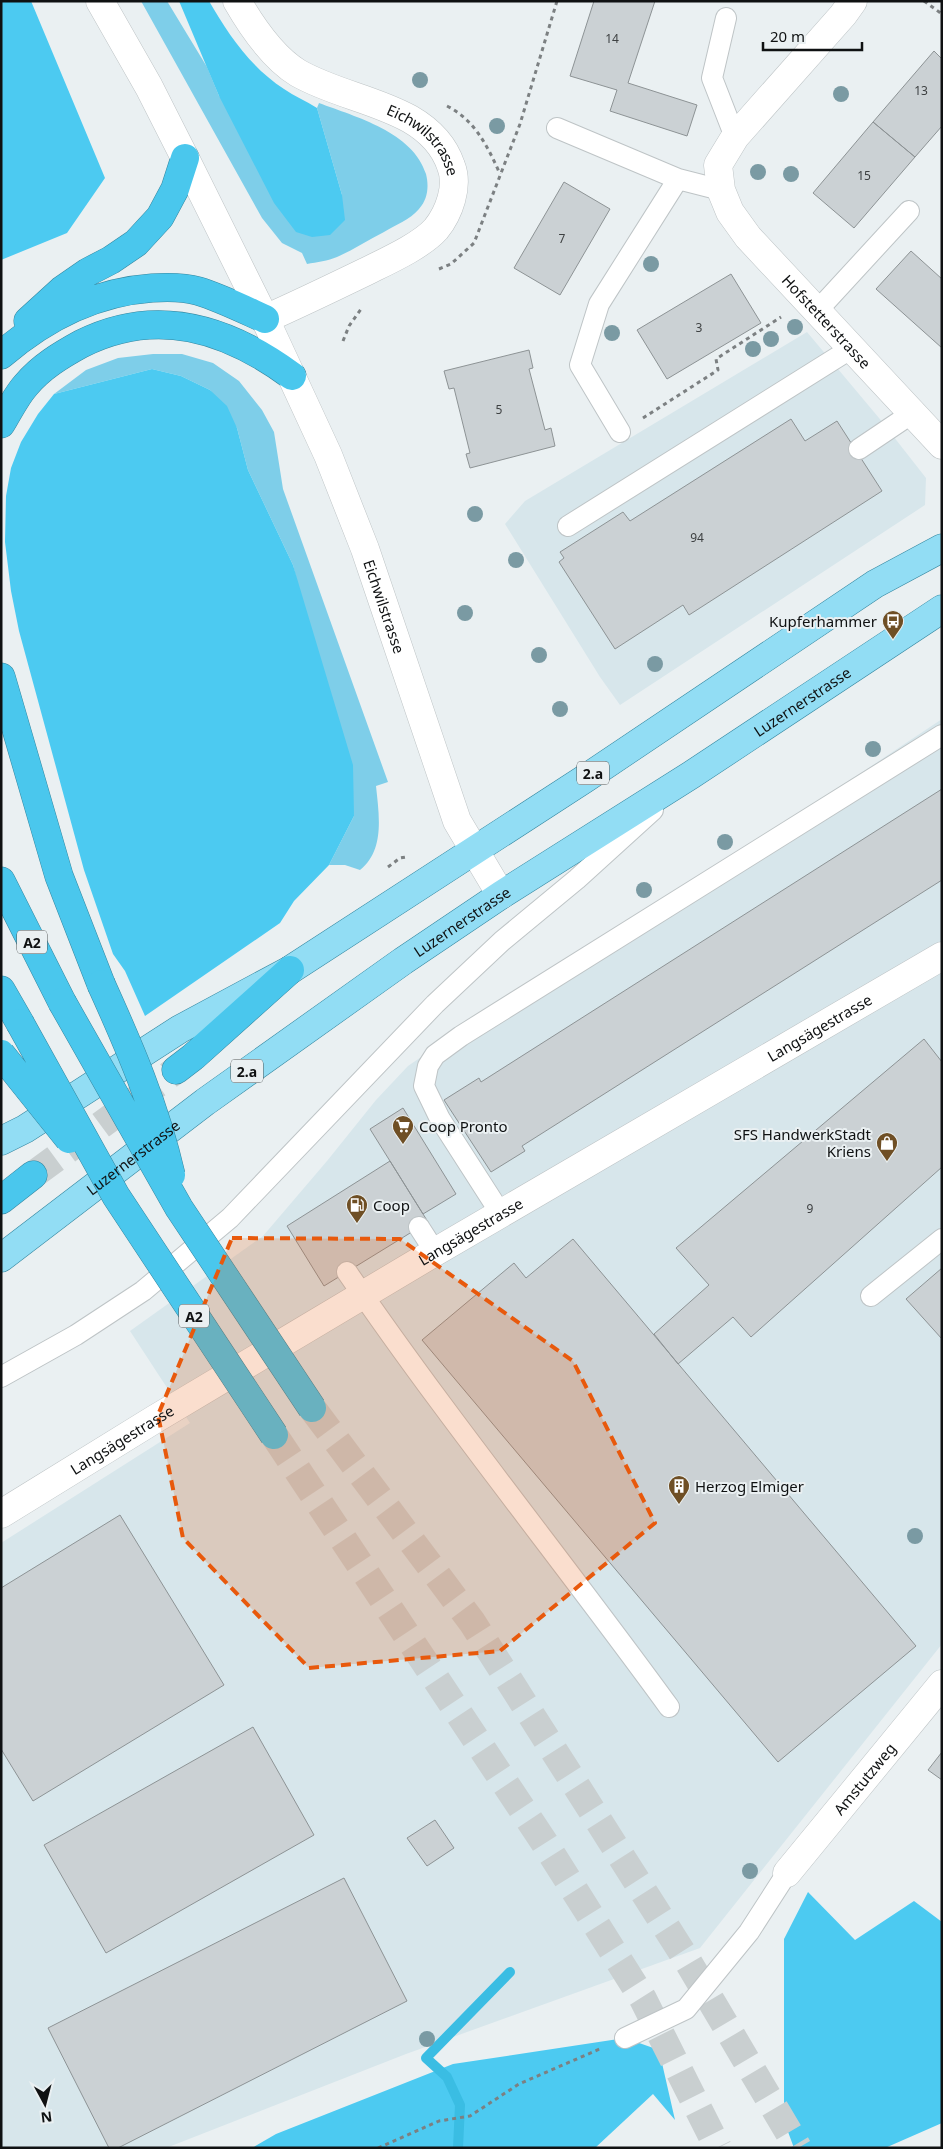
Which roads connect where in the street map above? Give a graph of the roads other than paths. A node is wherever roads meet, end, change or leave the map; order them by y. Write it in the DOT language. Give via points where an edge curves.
graph roads {
  1 [pos="100,1"];
  2 [pos="237,1"];
  3 [pos="841,6"];
  4 [pos="726,18"];
  5 [pos="557,128"];
  6 [pos="735,137"];
  7 [pos="185,158"];
  8 [pos="678,179"];
  9 [pos="721,190"];
  10 [pos="909,211"];
  11 [pos="817,311"];
  12 [pos="265,319"];
  13 [pos="852,348"];
  14 [pos="1,354"];
  15 [pos="292,376"];
  16 [pos="911,414"];
  17 [pos="1,424"];
  18 [pos="620,432"];
  19 [pos="942,445"];
  20 [pos="859,449"];
  21 [pos="568,526"];
  22 [pos="942,548"];
  23 [pos="942,609"];
  24 [pos="942,625"];
  25 [pos="914,627"];
  26 [pos="1,678"];
  27 [pos="942,735"];
  28 [pos="691,776"];
  29 [pos="474,851"];
  30 [pos="1,882"];
  31 [pos="502,894"];
  32 [pos="941,958"];
  33 [pos="290,970"];
  34 [pos="1,990"];
  35 [pos="1,1054"];
  36 [pos="176,1070"];
  37 [pos="1,1141"];
  38 [pos="33,1175"];
  39 [pos="116,1196"];
  40 [pos="1,1200"];
  41 [pos="179,1208"];
  42 [pos="501,1214"];
  43 [pos="419,1227"];
  44 [pos="942,1239"];
  45 [pos="436,1252"];
  46 [pos="1,1258"];
  47 [pos="347,1272"];
  48 [pos="364,1295"];
  49 [pos="871,1296"];
  50 [pos="1,1377"];
  51 [pos="312,1408"];
  52 [pos="274,1435"];
  53 [pos="1,1514"];
  54 [pos="942,1684"];
  55 [pos="669,1707"];
  56 [pos="787,1873"];
  57 [pos="625,2038"];
  1 -- 7 [label="street, Eichwilstrasse"];
  2 -- 12 [label="street, Eichwilstrasse" via="272,52 297,72 410,119 443,147 454,174 449,208 435,230 403,254"];
  3 -- 6 [label="street, Hofstetterstrasse"];
  4 -- 6 [label="lane" via="712,78"];
  5 -- 8 [label="lane"];
  6 -- 9 [label="street, Hofstetterstrasse" via="718,166"];
  7 -- 12 [label="street, Eichwilstrasse"];
  7 -- 14 [label="highway" via="176,189 160,217 136,243 62,290 38,310"];
  8 -- 9 [label="lane"];
  8 -- 18 [label="lane" via="599,304 580,365"];
  9 -- 11 [label="street, Hofstetterstrasse" via="730,212 748,237"];
  10 -- 11 [label="lane"];
  11 -- 13 [label="street, Hofstetterstrasse"];
  12 -- 14 [label="highway" via="197,291 166,288 129,290 84,303 46,321"];
  12 -- 15 [label="street, Eichwilstrasse"];
  13 -- 16 [label="street, Hofstetterstrasse"];
  13 -- 21 [label="lane"];
  15 -- 17 [label="highway" via="265,356 201,329 177,324 128,328 97,336 46,366 25,385"];
  15 -- 29 [label="street, Eichwilstrasse" via="365,549 457,821"];
  16 -- 19 [label="street, Hofstetterstrasse"];
  16 -- 20 [label="lane"];
  22 -- 29 [label="main road, 2.a" via="875,584"];
  23 -- 25 [label="main road, Luzernerstrasse / 2.a"];
  24 -- 25 [label="main road"];
  25 -- 28 [label="main road, Luzernerstrasse / 2.a"];
  26 -- 41 [label="highway, bridge" via="59,876 101,984 142,1075 164,1144"];
  27 -- 42 [label="lane" via="435,1055 428,1066 424,1086 440,1119"];
  28 -- 31 [label="main road, Luzernerstrasse / 2.a"];
  28 -- 50 [label="lane" via="435,1004 230,1218 143,1291 76,1335"];
  29 -- 31 [label="street, Eichwilstrasse"];
  29 -- 33 [label="main road, 2.a"];
  30 -- 41 [label="highway, A2, bridge" via="62,1002"];
  31 -- 46 [label="main road, Luzernerstrasse / 2.a" via="295,1036"];
  32 -- 42 [label="street, Langsägestrasse"];
  33 -- 36 [label="highway"];
  33 -- 37 [label="main road, 2.a" via="180,1029 25,1129"];
  34 -- 39 [label="highway, A2, bridge"];
  35 -- 39 [label="highway, bridge"];
  38 -- 40 [label="highway"];
  39 -- 52 [label="highway, A2, bridge"];
  41 -- 51 [label="highway, A2, bridge"];
  42 -- 45 [label="street, Langsägestrasse"];
  43 -- 45 [label="lane"];
  44 -- 49 [label="lane"];
  45 -- 48 [label="street, Langsägestrasse"];
  47 -- 48 [label="lane"];
  48 -- 53 [label="street, Langsägestrasse"];
  48 -- 55 [label="lane"];
  54 -- 56 [label="street, Amstutzweg"];
  56 -- 57 [label="lane" via="748,1932 686,2009"];
}
